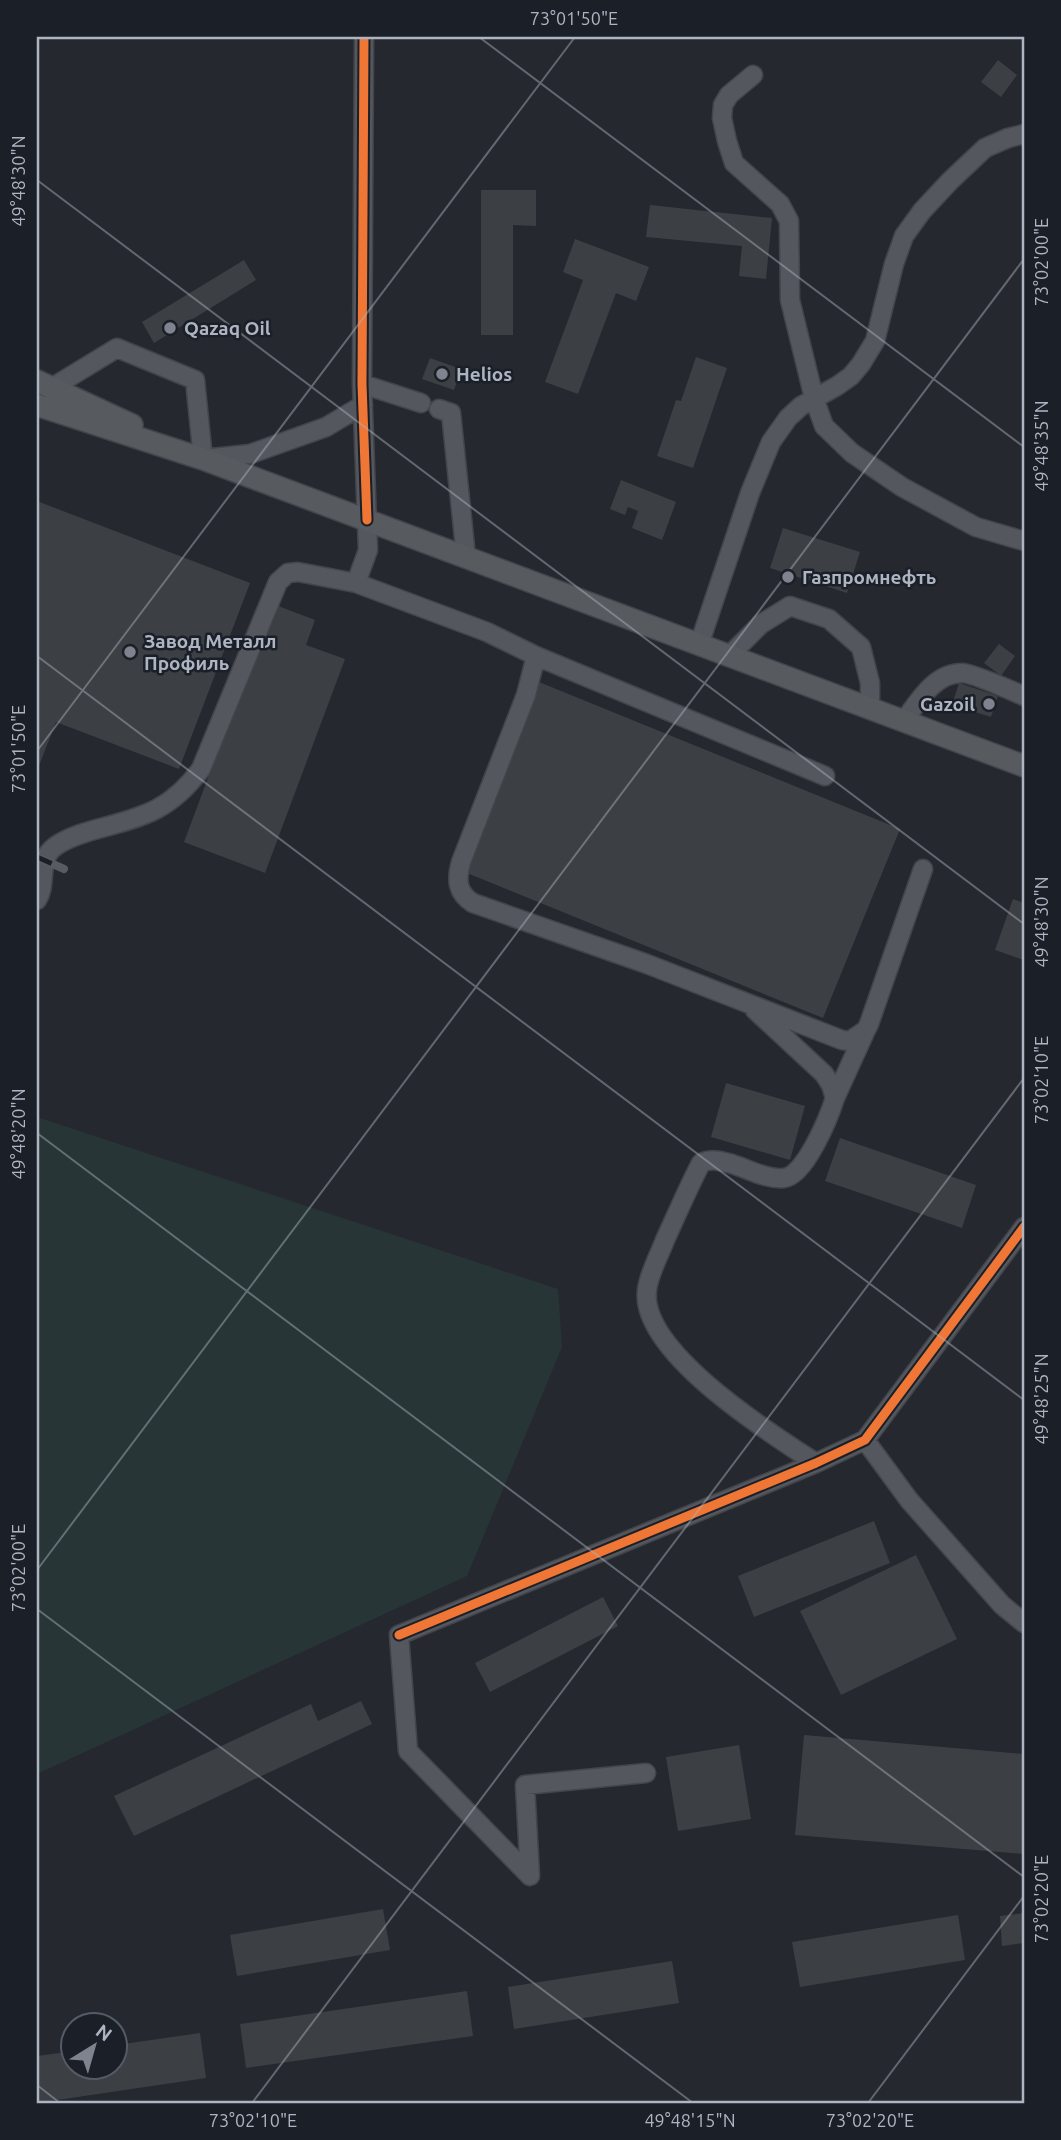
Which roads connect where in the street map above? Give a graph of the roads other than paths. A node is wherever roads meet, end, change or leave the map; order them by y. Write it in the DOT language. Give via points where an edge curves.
graph roads {
  1 [pos="363,37"];
  2 [pos="753,75"];
  3 [pos="1024,134"];
  4 [pos="45,384"];
  5 [pos="362,384"];
  6 [pos="814,398"];
  7 [pos="422,403"];
  8 [pos="37,405"];
  9 [pos="363,405"];
  10 [pos="439,409"];
  11 [pos="203,459"];
  12 [pos="367,520"];
  13 [pos="1024,541"];
  14 [pos="466,557"];
  15 [pos="356,583"];
  16 [pos="699,645"];
  17 [pos="536,656"];
  18 [pos="729,656"];
  19 [pos="1024,696"];
  20 [pos="870,709"];
  21 [pos="904,721"];
  22 [pos="1024,766"];
  23 [pos="825,776"];
  24 [pos="923,869"];
  25 [pos="37,900"];
  26 [pos="747,1003"];
  27 [pos="866,1030"];
  28 [pos="835,1098"];
  29 [pos="1024,1227"];
  30 [pos="865,1440"];
  31 [pos="816,1463"];
  32 [pos="1024,1623"];
  33 [pos="646,1773"];
  1 -- 5 [label="street"];
  2 -- 6 [label="street" via="729,95 722,118 734,163 780,204 789,221 790,300"];
  3 -- 6 [label="street" via="985,149 922,211 904,236 875,341 851,376"];
  4 -- 11 [label="main road"];
  4 -- 11 [label="street" via="117,348 195,380"];
  5 -- 7 [label="street"];
  5 -- 9 [label="street"];
  6 -- 13 [label="street" via="824,426 862,460 976,527"];
  6 -- 16 [label="street" via="788,418 771,442"];
  8 -- 11 [label="main road"];
  9 -- 11 [label="street" via="326,427 250,454"];
  9 -- 12 [label="street"];
  10 -- 14 [label="street" via="451,413"];
  11 -- 12 [label="main road"];
  12 -- 14 [label="main road"];
  12 -- 15 [label="street" via="368,550"];
  14 -- 16 [label="main road"];
  15 -- 17 [label="street" via="487,632"];
  15 -- 25 [label="street" via="298,572 283,575 201,769 190,784 142,817 88,832 50,850"];
  16 -- 18 [label="main road"];
  17 -- 23 [label="street"];
  17 -- 26 [label="street" via="526,695 461,862 457,880 464,897"];
  18 -- 20 [label="main road"];
  18 -- 20 [label="street" via="761,624 790,606 829,619 861,647 870,683"];
  19 -- 21 [label="street" via="962,673 939,680"];
  20 -- 21 [label="main road"];
  21 -- 22 [label="main road"];
  24 -- 27 [label="street"];
  26 -- 27 [label="street" via="842,1040 850,1041"];
  26 -- 28 [label="street" via="824,1074"];
  27 -- 28 [label="street"];
  28 -- 31 [label="street" via="806,1161 793,1176 772,1177 720,1160 701,1163 647,1291 654,1324 680,1360 759,1426"];
  29 -- 30 [label="street"];
  30 -- 31 [label="street"];
  30 -- 32 [label="street" via="909,1500 1002,1605"];
  31 -- 33 [label="street" via="399,1635 408,1751 530,1876 525,1785"];
}
